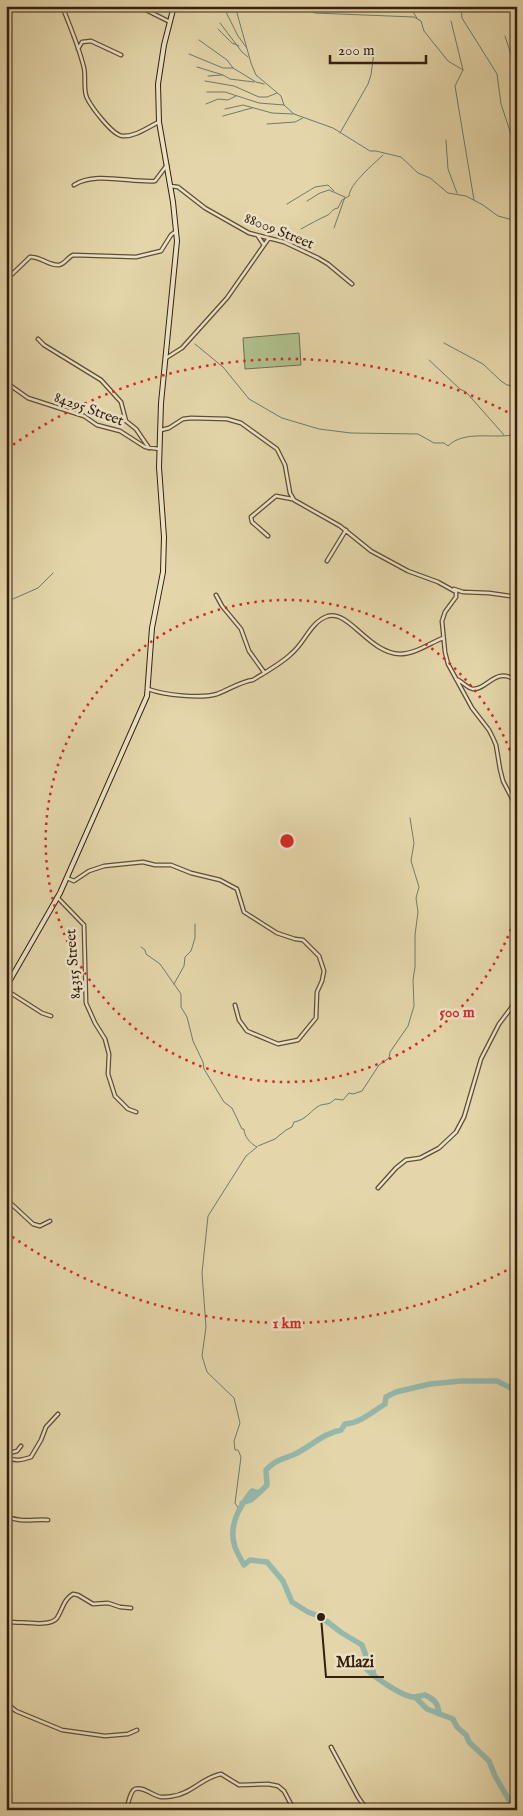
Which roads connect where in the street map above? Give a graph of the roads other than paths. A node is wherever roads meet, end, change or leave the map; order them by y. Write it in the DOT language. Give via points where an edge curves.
graph roads {
  1 [pos="62,6"];
  2 [pos="138,6"];
  3 [pos="174,6"];
  4 [pos="170,22"];
  5 [pos="78,51"];
  6 [pos="121,55"];
  7 [pos="159,122"];
  8 [pos="166,165"];
  9 [pos="74,185"];
  10 [pos="170,186"];
  11 [pos="177,231"];
  12 [pos="258,236"];
  13 [pos="268,238"];
  14 [pos="264,245"];
  15 [pos="6,280"];
  16 [pos="352,284"];
  17 [pos="38,339"];
  18 [pos="166,358"];
  19 [pos="11,386"];
  20 [pos="160,430"];
  21 [pos="150,449"];
  22 [pos="159,449"];
  23 [pos="292,499"];
  24 [pos="346,530"];
  25 [pos="268,536"];
  26 [pos="327,561"];
  27 [pos="453,588"];
  28 [pos="216,596"];
  29 [pos="517,597"];
  30 [pos="443,638"];
  31 [pos="264,672"];
  32 [pos="456,679"];
  33 [pos="517,680"];
  34 [pos="148,689"];
  35 [pos="517,808"];
  36 [pos="66,878"];
  37 [pos="57,898"];
  38 [pos="6,989"];
  39 [pos="517,1000"];
  40 [pos="235,1005"];
  41 [pos="51,1016"];
  42 [pos="136,1112"];
  43 [pos="378,1188"];
  44 [pos="6,1199"];
  45 [pos="50,1221"];
  46 [pos="58,1414"];
  47 [pos="21,1446"];
  48 [pos="6,1455"];
  49 [pos="6,1516"];
  50 [pos="48,1520"];
  51 [pos="131,1608"];
  52 [pos="6,1622"];
  53 [pos="6,1702"];
  54 [pos="137,1730"];
  55 [pos="331,1747"];
  56 [pos="126,1810"];
  57 [pos="294,1810"];
  58 [pos="367,1810"];
  1 -- 5 [label="street"];
  2 -- 4 [label="street"];
  3 -- 4 [label="street"];
  4 -- 7 [label="street" via="159,72"];
  5 -- 6 [label="street" via="82,42 91,41"];
  5 -- 7 [label="street" via="86,78 86,96 114,133 134,134"];
  7 -- 8 [label="street"];
  8 -- 9 [label="street" via="154,181 116,178 82,181"];
  8 -- 10 [label="street"];
  10 -- 11 [label="street"];
  10 -- 12 [label="street, 88009 Street" via="178,187 205,208"];
  11 -- 15 [label="street" via="160,251 152,255 73,255 63,263 55,264 30,257"];
  11 -- 18 [label="street"];
  12 -- 13 [label="street, 88009 Street"];
  12 -- 14 [label="street"];
  13 -- 14 [label="street"];
  13 -- 16 [label="street, 88009 Street" via="284,242 328,264"];
  14 -- 18 [label="street" via="227,298 182,348"];
  17 -- 21 [label="street" via="101,380 121,402 126,421"];
  18 -- 20 [label="street"];
  19 -- 21 [label="street, 84295 Street" via="28,398 84,416 97,425 124,433"];
  20 -- 22 [label="street"];
  20 -- 23 [label="street" via="191,418 227,419 241,423 278,449"];
  21 -- 22 [label="street"];
  22 -- 34 [label="street" via="163,572 152,628"];
  23 -- 24 [label="street"];
  23 -- 25 [label="street" via="276,496 251,516 251,521"];
  24 -- 26 [label="street"];
  24 -- 27 [label="street" via="371,552 408,572"];
  27 -- 29 [label="street" via="463,592"];
  27 -- 30 [label="street" via="457,594 443,615"];
  28 -- 31 [label="street" via="240,629 249,651"];
  30 -- 31 [label="street" via="413,651 395,653 375,645 341,617 330,616 314,625 291,654"];
  30 -- 32 [label="street" via="448,664"];
  31 -- 34 [label="street" via="253,680 210,696 164,694"];
  32 -- 33 [label="street" via="475,689 501,676"];
  32 -- 35 [label="street" via="493,738 503,781"];
  34 -- 36 [label="street"];
  36 -- 37 [label="street"];
  36 -- 40 [label="street" via="74,881 94,869 140,862 171,865 220,880 237,889 244,912 279,934 303,940 319,956 324,972 317,992 317,1015 298,1040 278,1044 247,1031 239,1020"];
  37 -- 38 [label="street"];
  37 -- 42 [label="street, 84315 Street" via="84,925 86,1003 105,1039 109,1054 108,1074 115,1096"];
  38 -- 41 [label="street"];
  39 -- 43 [label="street" via="480,1059 464,1117 456,1132 439,1148 420,1158 406,1160"];
  44 -- 45 [label="street" via="33,1224 40,1226"];
  46 -- 48 [label="street" via="46,1427 31,1457 12,1460"];
  47 -- 48 [label="street"];
  49 -- 50 [label="street" via="27,1521"];
  51 -- 52 [label="street" via="108,1603 93,1604 73,1594 53,1622"];
  53 -- 54 [label="street" via="16,1711 62,1730 112,1736"];
  55 -- 58 [label="street"];
  56 -- 57 [label="street" via="135,1789 160,1797 172,1796 221,1774 239,1785 278,1786"];
}
